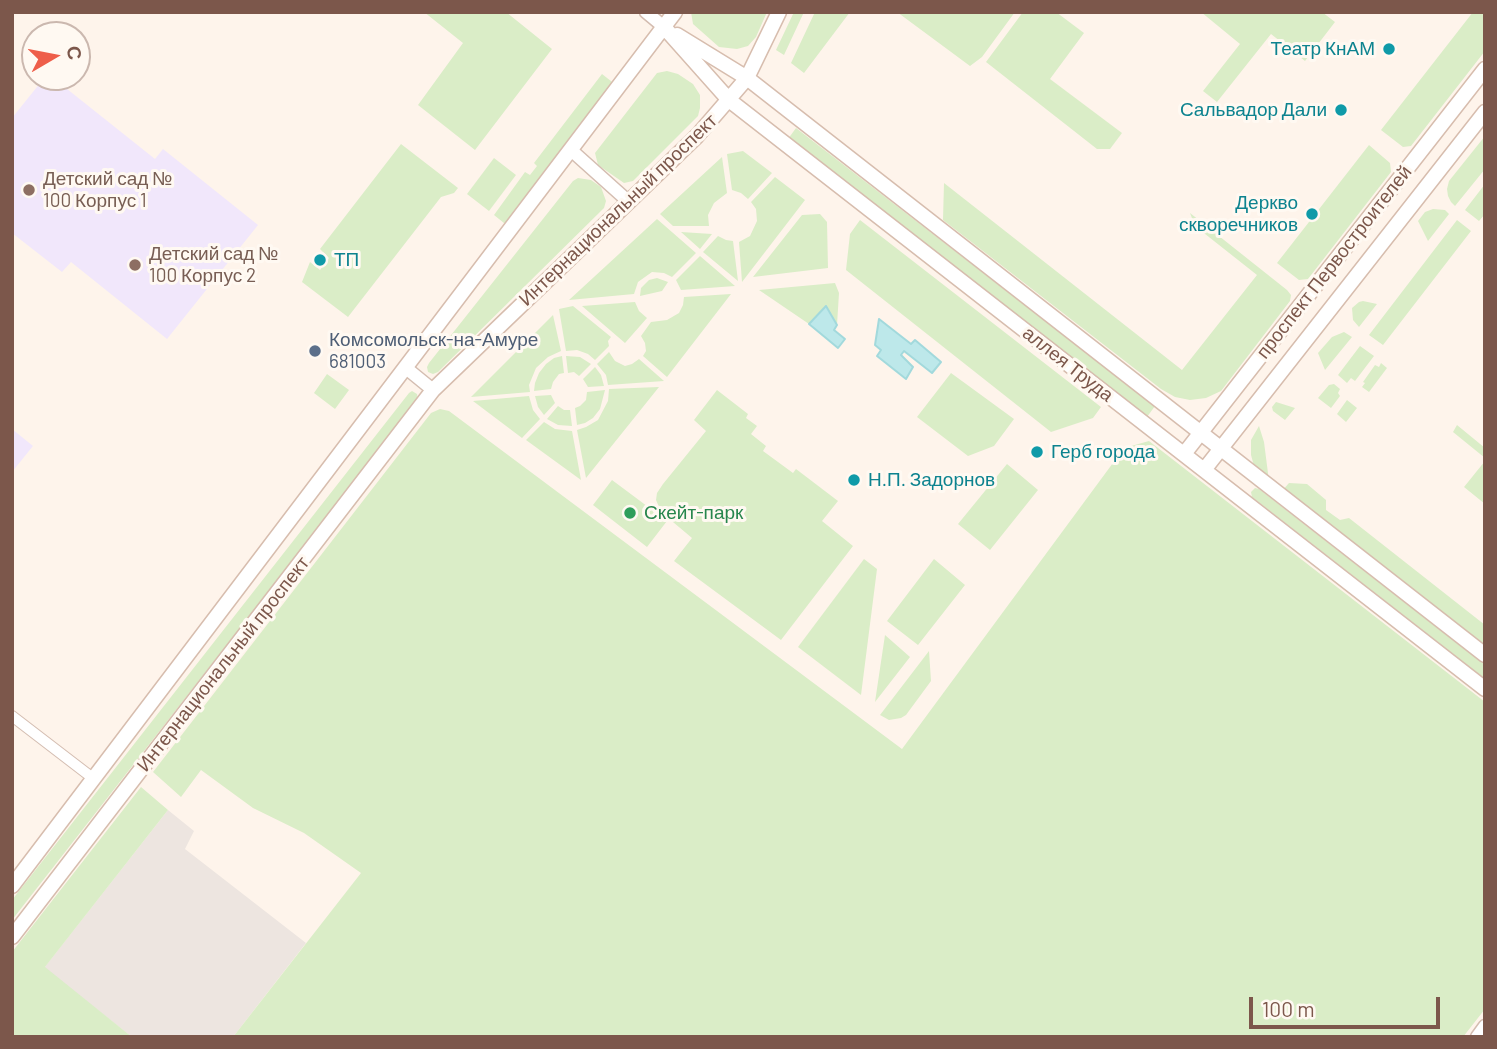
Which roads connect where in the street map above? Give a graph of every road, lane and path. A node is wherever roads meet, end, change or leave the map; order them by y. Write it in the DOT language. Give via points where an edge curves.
graph roads {
  1 [pos="646,12"];
  2 [pos="675,12"];
  3 [pos="779,12"];
  4 [pos="664,27"];
  5 [pos="1485,69"];
  6 [pos="747,78"];
  7 [pos="729,100"];
  8 [pos="1485,112"];
  9 [pos="571,150"];
  10 [pos="1410,164"];
  11 [pos="1431,181"];
  12 [pos="629,202"];
  13 [pos="1306,297"];
  14 [pos="1327,313"];
  15 [pos="406,368"];
  16 [pos="433,390"];
  17 [pos="1200,432"];
  18 [pos="1222,449"];
  19 [pos="1184,454"];
  20 [pos="1204,470"];
  21 [pos="1485,654"];
  22 [pos="1485,689"];
  23 [pos="12,716"];
  24 [pos="94,779"];
  25 [pos="12,886"];
  26 [pos="12,937"];
  27 [pos="1485,1026"];
  28 [pos="1476,1037"];
  1 -- 4 [label="street, аллея Труда"];
  2 -- 4 [label="main road, Интернациональный проспект"];
  3 -- 6 [label="main road, Интернациональный проспект"];
  4 -- 6 [label="main road, аллея Труда"];
  4 -- 7 [label="main road, аллея Труда"];
  4 -- 9 [label="main road, Интернациональный проспект"];
  5 -- 10 [label="main road, проспект Первостроителей"];
  6 -- 7 [label="main road, Интернациональный проспект"];
  6 -- 17 [label="main road, аллея Труда"];
  7 -- 12 [label="main road, Интернациональный проспект"];
  7 -- 19 [label="main road, аллея Труда"];
  8 -- 11 [label="main road, проспект Первостроителей"];
  9 -- 12 [label="street"];
  9 -- 15 [label="main road, Интернациональный проспект"];
  10 -- 11 [label="main road"];
  10 -- 13 [label="main road, проспект Первостроителей"];
  11 -- 14 [label="main road, проспект Первостроителей"];
  12 -- 16 [label="main road, Интернациональный проспект"];
  13 -- 14 [label="main road"];
  13 -- 17 [label="main road, проспект Первостроителей"];
  14 -- 18 [label="main road, проспект Первостроителей"];
  15 -- 16 [label="street"];
  15 -- 24 [label="main road, Интернациональный проспект"];
  16 -- 26 [label="main road, Интернациональный проспект"];
  17 -- 18 [label="main road, аллея Труда"];
  17 -- 19 [label="main road, проспект Первостроителей"];
  18 -- 20 [label="main road, проспект Первостроителей"];
  18 -- 21 [label="main road, аллея Труда"];
  19 -- 20 [label="main road, аллея Труда"];
  20 -- 22 [label="main road, аллея Труда"];
  23 -- 24 [label="street"];
  24 -- 25 [label="main road, Интернациональный проспект"];
  27 -- 28 [label="street"];
}
